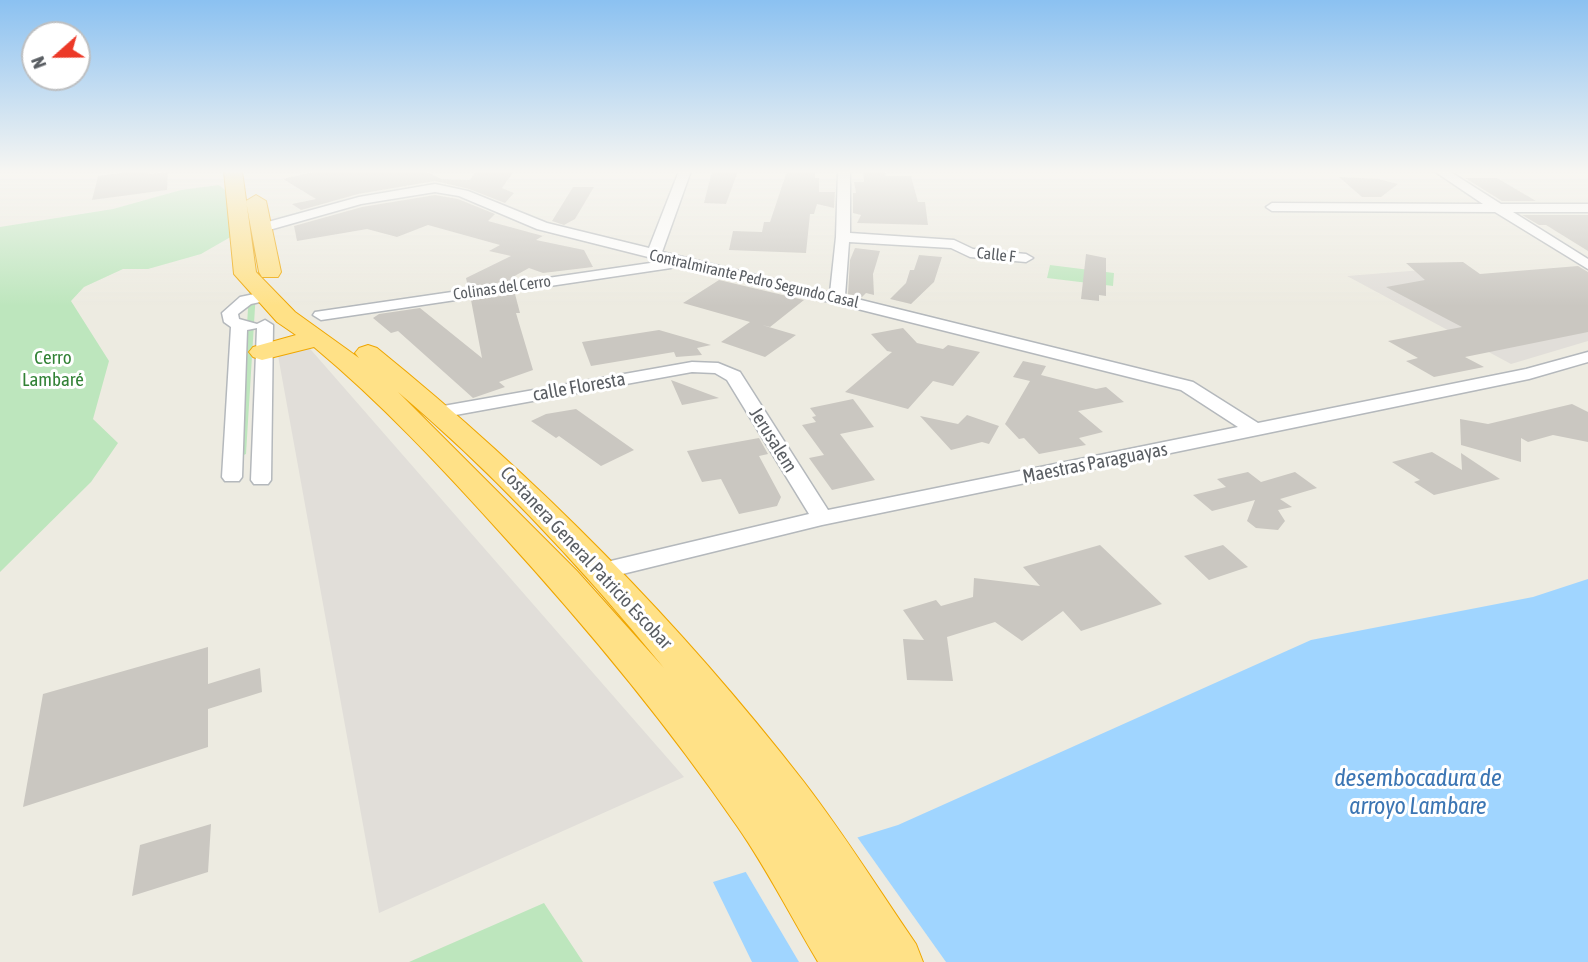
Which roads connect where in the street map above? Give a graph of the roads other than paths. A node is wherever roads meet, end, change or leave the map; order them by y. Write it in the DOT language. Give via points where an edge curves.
graph roads {
  1 [pos="244,216"];
  2 [pos="259,216"];
  3 [pos="307,216"];
  4 [pos="510,216"];
  5 [pos="668,216"];
  6 [pos="843,216"];
  7 [pos="1510,216"];
  8 [pos="262,228"];
  9 [pos="843,237"];
  10 [pos="654,255"];
  11 [pos="1026,258"];
  12 [pos="684,262"];
  13 [pos="1588,265"];
  14 [pos="260,281"];
  15 [pos="837,298"];
  16 [pos="280,315"];
  17 [pos="239,325"];
  18 [pos="320,327"];
  19 [pos="262,352"];
  20 [pos="371,355"];
  21 [pos="1588,357"];
  22 [pos="718,368"];
  23 [pos="439,412"];
  24 [pos="1255,430"];
  25 [pos="232,477"];
  26 [pos="261,481"];
  27 [pos="822,518"];
  28 [pos="602,571"];
  29 [pos="772,805"];
  30 [pos="848,962"];
  31 [pos="897,962"];
  1 -- 14 [label="highway"];
  2 -- 8 [label="highway"];
  3 -- 8 [label="street, Contralmirante Pedro Segundo Casal"];
  4 -- 10 [label="street, Contralmirante Pedro Segundo Casal"];
  5 -- 10 [label="street"];
  6 -- 9 [label="street"];
  7 -- 13 [label="street"];
  8 -- 14 [label="highway"];
  9 -- 11 [label="street, Calle F" via="954,244 970,253"];
  9 -- 15 [label="street"];
  10 -- 12 [label="street, Contralmirante Pedro Segundo Casal"];
  12 -- 15 [label="street, Contralmirante Pedro Segundo Casal"];
  12 -- 18 [label="street, Colinas del Cerro"];
  14 -- 16 [label="highway" via="275,297"];
  14 -- 17 [label="street" via="233,309 229,319"];
  14 -- 18 [label="highway, Costanera General Patricio Escobar" via="289,293"];
  15 -- 24 [label="street, Contralmirante Pedro Segundo Casal" via="1187,386"];
  16 -- 17 [label="street"];
  16 -- 18 [label="highway, Costanera General Patricio Escobar"];
  16 -- 19 [label="street"];
  16 -- 20 [label="highway" via="359,354"];
  17 -- 25 [label="street"];
  18 -- 19 [label="highway"];
  18 -- 20 [label="highway, Costanera General Patricio Escobar"];
  18 -- 29 [label="highway, Costanera General Patricio Escobar" via="564,580 678,712"];
  19 -- 26 [label="street"];
  20 -- 23 [label="highway, Costanera General Patricio Escobar"];
  21 -- 24 [label="street, Maestras Paraguayas" via="1529,374"];
  22 -- 23 [label="street, calle Floresta" via="692,367"];
  22 -- 27 [label="street, Jerusalem" via="734,376"];
  23 -- 28 [label="highway, Costanera General Patricio Escobar" via="476,443"];
  24 -- 27 [label="street, Maestras Paraguayas"];
  27 -- 28 [label="street, Maestras Paraguayas"];
  28 -- 29 [label="highway, Costanera General Patricio Escobar" via="664,638"];
  29 -- 30 [label="highway, Costanera General Patricio Escobar"];
  29 -- 31 [label="highway, Costanera General Patricio Escobar"];
}
